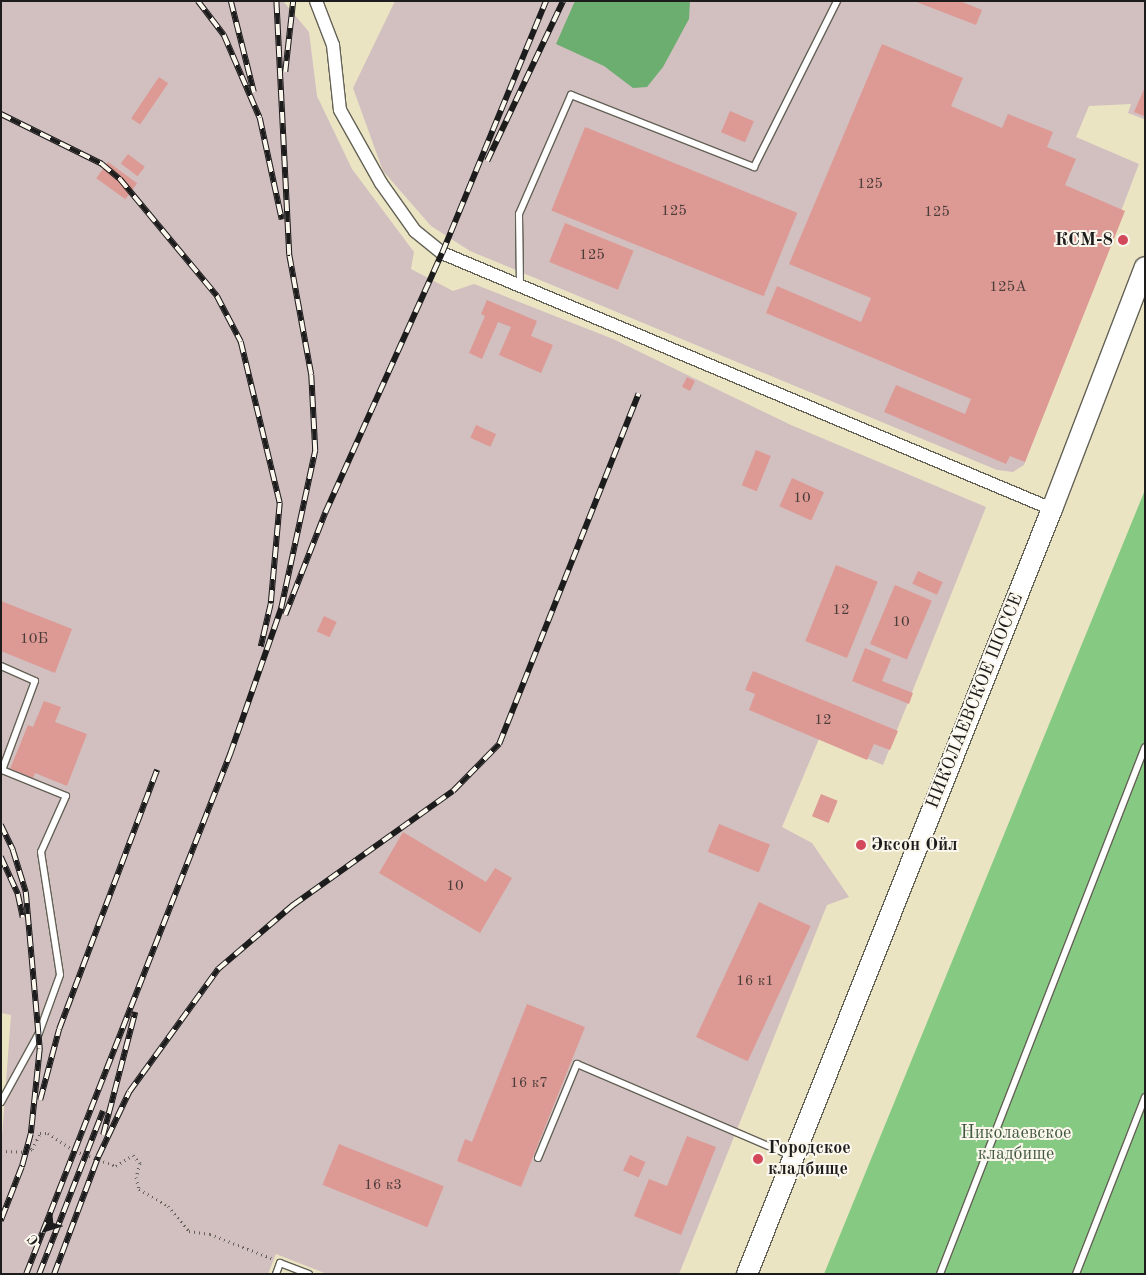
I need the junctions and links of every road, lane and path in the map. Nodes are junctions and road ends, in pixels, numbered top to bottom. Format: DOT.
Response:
graph roads {
  1 [pos="316,1"];
  2 [pos="837,1"];
  3 [pos="1145,267"];
  4 [pos="520,286"];
  5 [pos="1052,509"];
  6 [pos="1,666"];
  7 [pos="1145,747"];
  8 [pos="1145,1097"];
  9 [pos="1,1102"];
  10 [pos="1,1151"];
  11 [pos="793,1157"];
  12 [pos="538,1158"];
  13 [pos="280,1262"];
  14 [pos="276,1274"];
  15 [pos="309,1274"];
  16 [pos="747,1274"];
  17 [pos="940,1274"];
  18 [pos="1076,1274"];
  1 -- 4 [label="street"];
  2 -- 4 [label="lane"];
  3 -- 5 [label="main road, НИКОЛАЕВСКОЕ ШОССЕ"];
  4 -- 5 [label="street"];
  5 -- 11 [label="main road, НИКОЛАЕВСКОЕ ШОССЕ"];
  6 -- 9 [label="lane"];
  7 -- 17 [label="lane"];
  8 -- 18 [label="lane"];
  10 -- 13 [label="path"];
  11 -- 12 [label="lane"];
  11 -- 16 [label="main road, НИКОЛАЕВСКОЕ ШОССЕ"];
  13 -- 14 [label="lane"];
  13 -- 15 [label="lane"];
}
